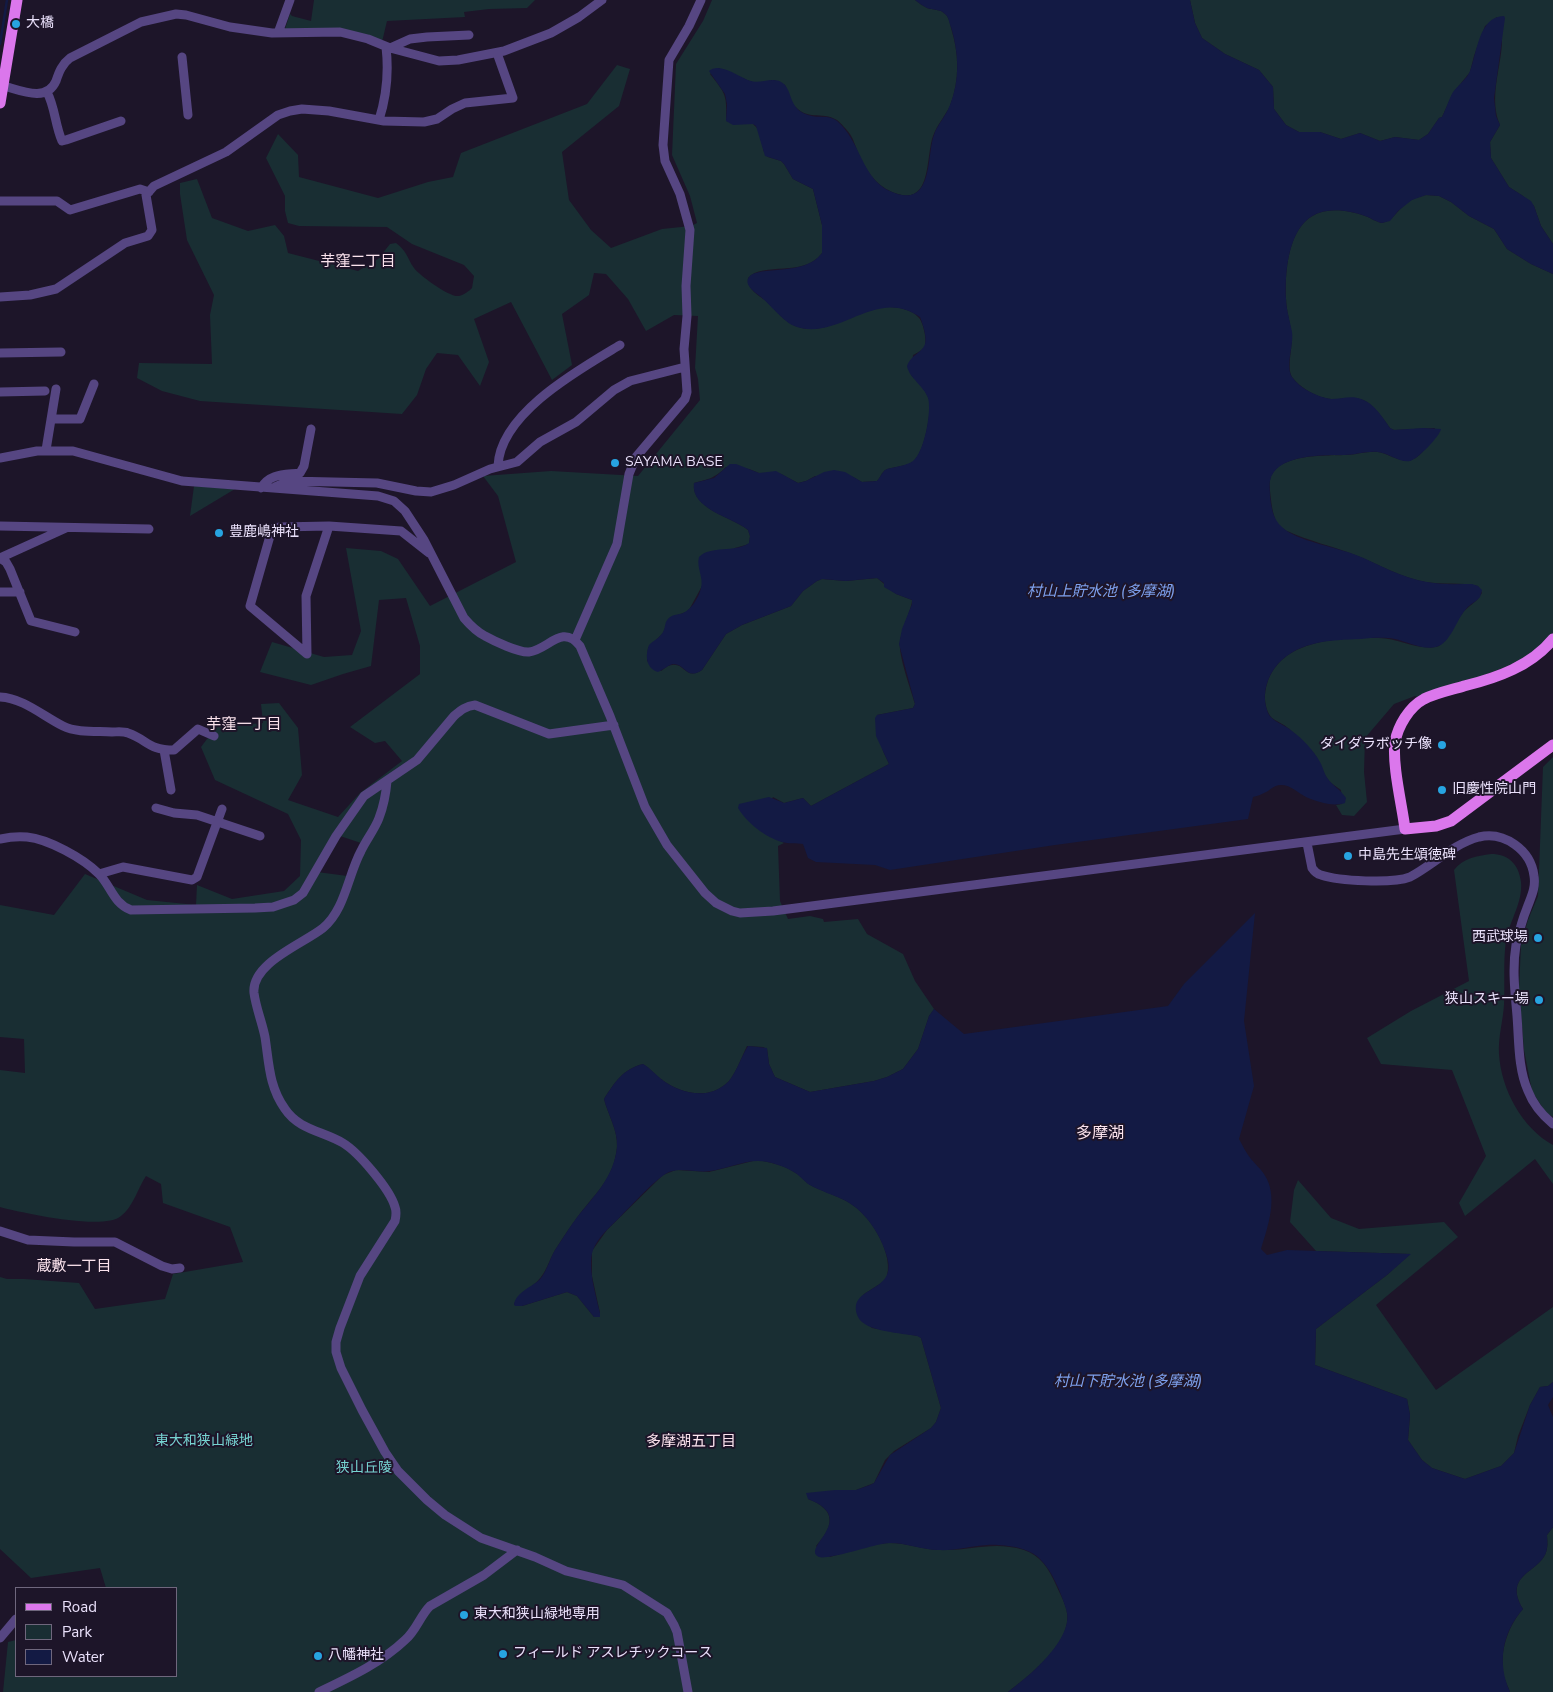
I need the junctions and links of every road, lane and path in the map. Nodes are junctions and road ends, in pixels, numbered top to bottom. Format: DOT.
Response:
graph roads {
  1 [pos="17,0"];
  2 [pos="290,0"];
  3 [pos="602,0"];
  4 [pos="701,0"];
  5 [pos="278,33"];
  6 [pos="469,35"];
  7 [pos="388,47"];
  8 [pos="497,53"];
  9 [pos="182,57"];
  10 [pos="1,86"];
  11 [pos="47,92"];
  12 [pos="0,103"];
  13 [pos="188,116"];
  14 [pos="379,120"];
  15 [pos="121,121"];
  16 [pos="149,192"];
  17 [pos="0,201"];
  18 [pos="0,297"];
  19 [pos="620,345"];
  20 [pos="61,352"];
  21 [pos="0,353"];
  22 [pos="685,368"];
  23 [pos="94,384"];
  24 [pos="56,389"];
  25 [pos="45,391"];
  26 [pos="0,392"];
  27 [pos="51,419"];
  28 [pos="311,429"];
  29 [pos="46,450"];
  30 [pos="0,458"];
  31 [pos="498,466"];
  32 [pos="261,488"];
  33 [pos="273,488"];
  34 [pos="0,526"];
  35 [pos="329,526"];
  36 [pos="69,527"];
  37 [pos="149,529"];
  38 [pos="431,555"];
  39 [pos="0,558"];
  40 [pos="0,592"];
  41 [pos="20,592"];
  42 [pos="75,632"];
  43 [pos="1553,639"];
  44 [pos="575,640"];
  45 [pos="0,697"];
  46 [pos="614,726"];
  47 [pos="214,736"];
  48 [pos="1553,745"];
  49 [pos="164,750"];
  50 [pos="387,781"];
  51 [pos="171,790"];
  52 [pos="156,808"];
  53 [pos="222,809"];
  54 [pos="217,822"];
  55 [pos="1405,829"];
  56 [pos="260,836"];
  57 [pos="0,840"];
  58 [pos="1307,843"];
  59 [pos="99,874"];
  60 [pos="1553,1124"];
  61 [pos="0,1231"];
  62 [pos="180,1268"];
  63 [pos="517,1550"];
  64 [pos="15,1621"];
  65 [pos="0,1638"];
  66 [pos="318,1692"];
  67 [pos="688,1692"];
  1 -- 10 [label="main road"];
  2 -- 5 [label="street"];
  3 -- 8 [label="street"];
  4 -- 22 [label="street"];
  5 -- 7 [label="street"];
  5 -- 11 [label="street"];
  6 -- 7 [label="street"];
  7 -- 8 [label="street"];
  7 -- 14 [label="street"];
  8 -- 14 [label="street"];
  9 -- 13 [label="street"];
  10 -- 11 [label="street"];
  10 -- 12 [label="main road"];
  11 -- 15 [label="street"];
  14 -- 16 [label="street"];
  16 -- 17 [label="street"];
  16 -- 18 [label="street"];
  19 -- 31 [label="street"];
  20 -- 21 [label="street"];
  22 -- 31 [label="street"];
  22 -- 44 [label="street"];
  23 -- 27 [label="street"];
  24 -- 27 [label="street"];
  25 -- 26 [label="street"];
  27 -- 29 [label="street"];
  28 -- 32 [label="street"];
  29 -- 30 [label="street"];
  29 -- 32 [label="street"];
  31 -- 33 [label="street"];
  32 -- 33 [label="street"];
  33 -- 38 [label="street"];
  34 -- 36 [label="street"];
  35 -- 35 [label="street"];
  35 -- 38 [label="street"];
  36 -- 37 [label="street"];
  36 -- 39 [label="street"];
  38 -- 44 [label="street"];
  39 -- 41 [label="street"];
  40 -- 41 [label="street"];
  41 -- 42 [label="street"];
  43 -- 55 [label="main road"];
  44 -- 46 [label="street"];
  45 -- 49 [label="street"];
  46 -- 50 [label="street"];
  46 -- 58 [label="street"];
  47 -- 49 [label="street"];
  48 -- 55 [label="main road"];
  49 -- 51 [label="street"];
  50 -- 59 [label="street"];
  50 -- 63 [label="street"];
  52 -- 54 [label="street"];
  53 -- 54 [label="street"];
  54 -- 56 [label="street"];
  54 -- 59 [label="street"];
  55 -- 58 [label="street"];
  57 -- 59 [label="street"];
  58 -- 60 [label="street"];
  61 -- 62 [label="street"];
  63 -- 66 [label="street"];
  63 -- 67 [label="street"];
  64 -- 65 [label="street"];
}
